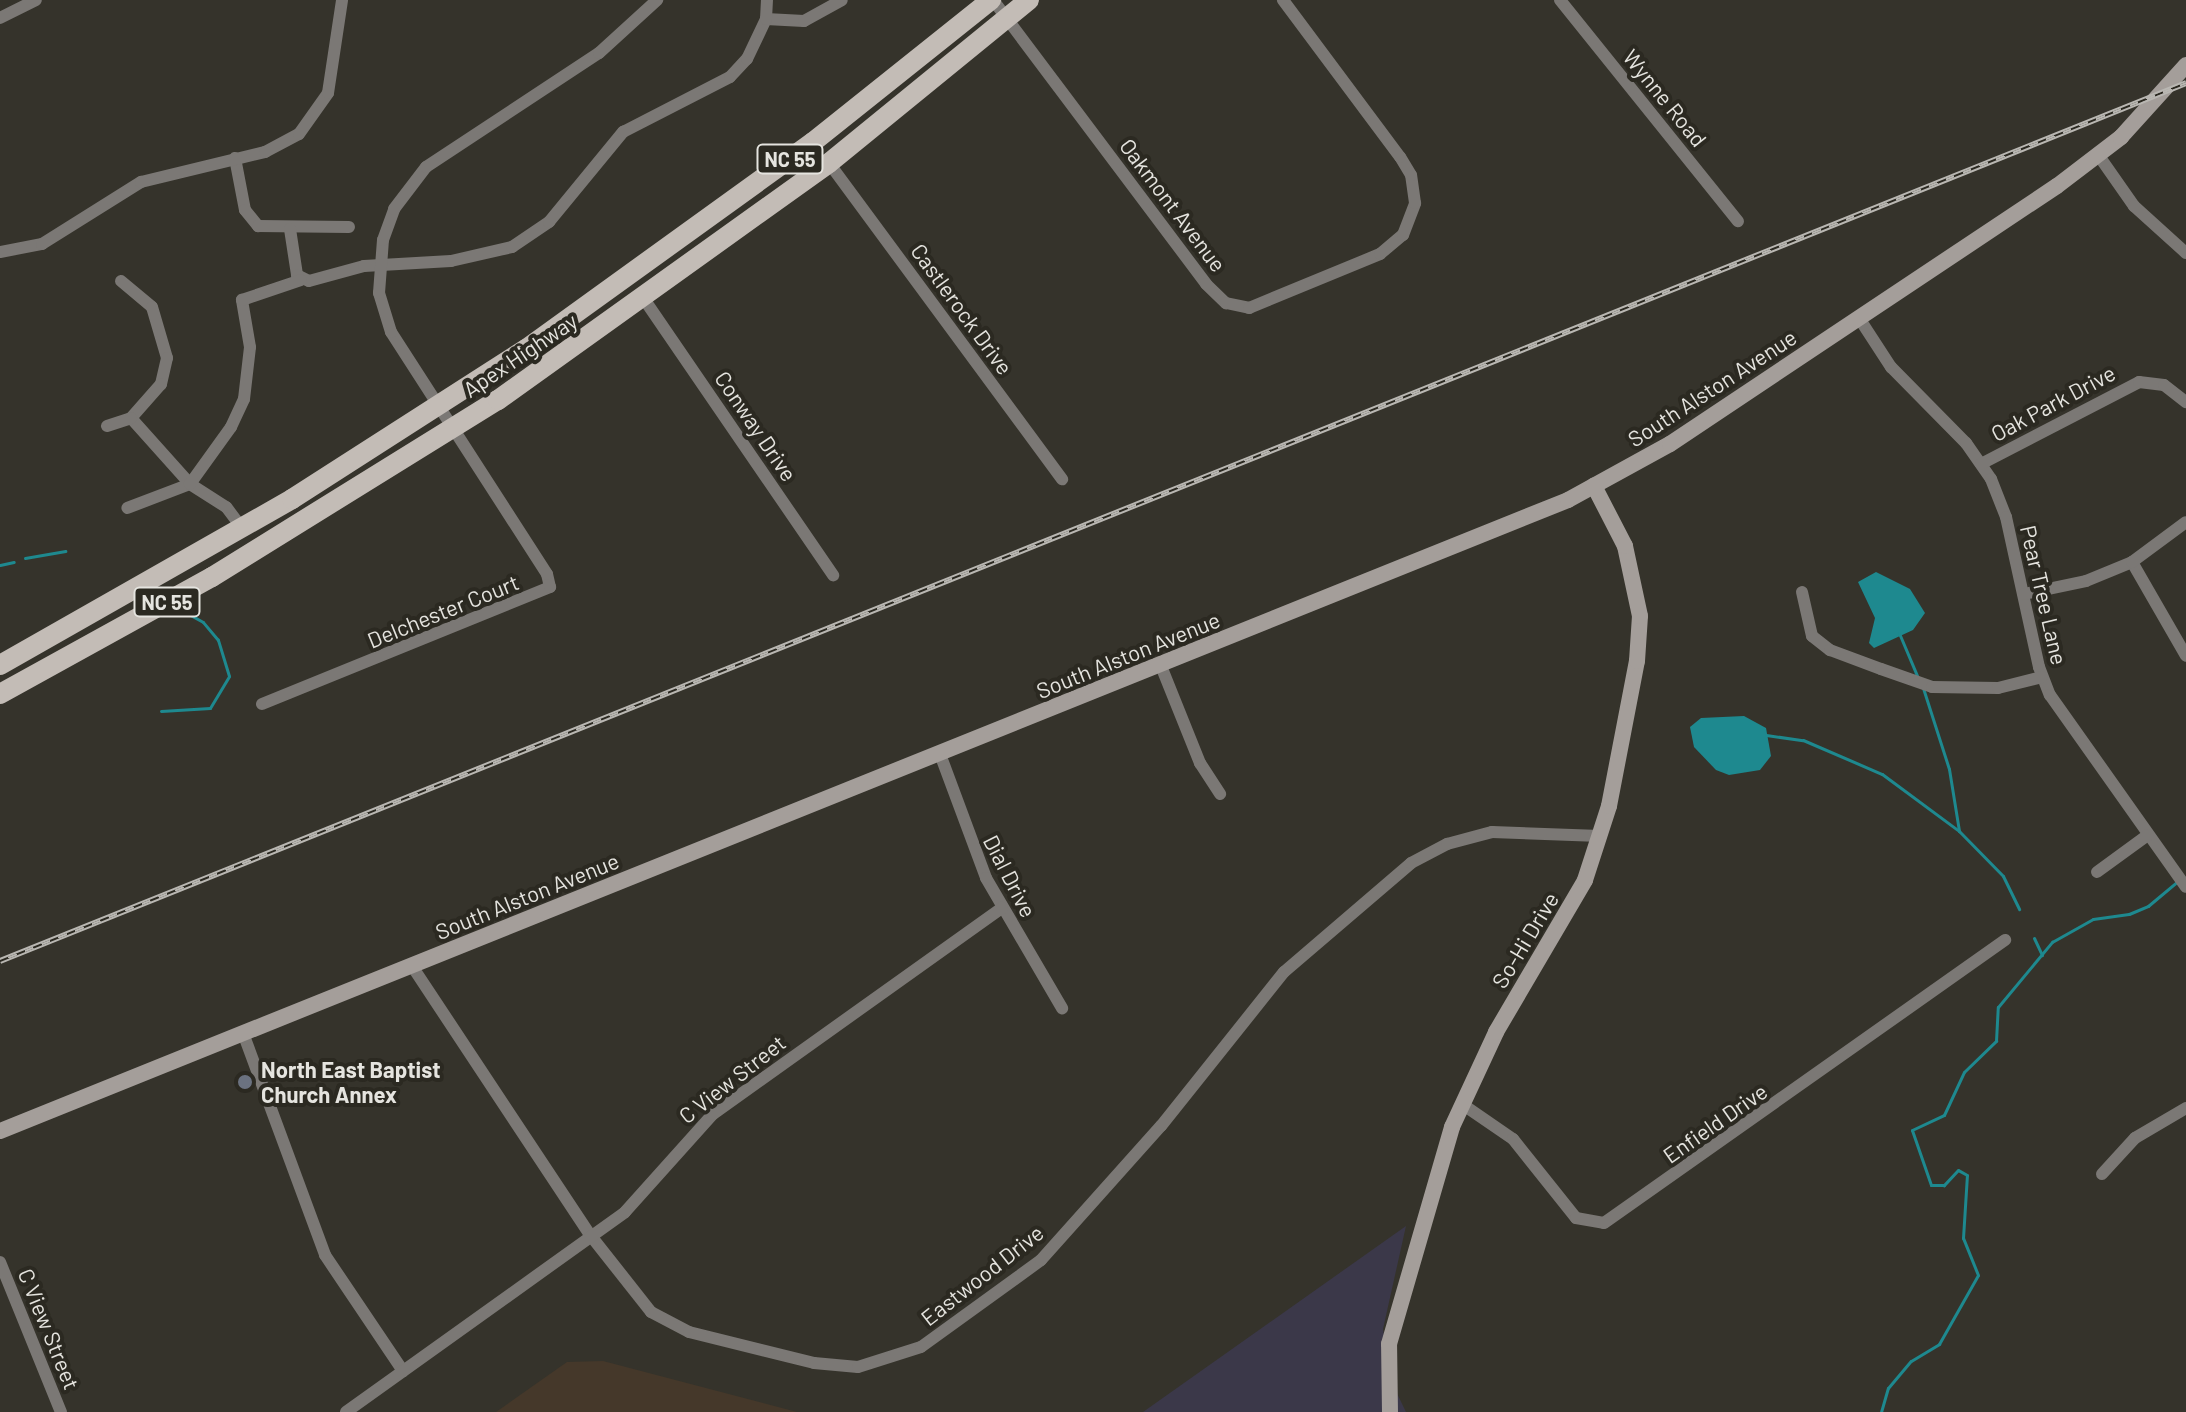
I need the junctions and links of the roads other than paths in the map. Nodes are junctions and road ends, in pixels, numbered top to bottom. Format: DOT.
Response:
graph roads {
  1 [pos="36,0"];
  2 [pos="342,0"];
  3 [pos="657,0"];
  4 [pos="767,0"];
  5 [pos="842,0"];
  6 [pos="992,0"];
  7 [pos="1029,0"];
  8 [pos="1283,0"];
  9 [pos="1560,0"];
  10 [pos="0,18"];
  11 [pos="1008,18"];
  12 [pos="766,19"];
  13 [pos="2186,65"];
  14 [pos="2099,156"];
  15 [pos="235,158"];
  16 [pos="829,163"];
  17 [pos="1738,221"];
  18 [pos="349,227"];
  19 [pos="290,229"];
  20 [pos="0,252"];
  21 [pos="2186,253"];
  22 [pos="380,264"];
  23 [pos="301,280"];
  24 [pos="121,281"];
  25 [pos="644,299"];
  26 [pos="1859,318"];
  27 [pos="2186,402"];
  28 [pos="437,408"];
  29 [pos="131,418"];
  30 [pos="107,426"];
  31 [pos="451,428"];
  32 [pos="1981,464"];
  33 [pos="1062,479"];
  34 [pos="190,484"];
  35 [pos="1594,486"];
  36 [pos="127,508"];
  37 [pos="2186,522"];
  38 [pos="242,528"];
  39 [pos="2132,562"];
  40 [pos="833,575"];
  41 [pos="1802,592"];
  42 [pos="2024,594"];
  43 [pos="2186,656"];
  44 [pos="0,665"];
  45 [pos="1161,666"];
  46 [pos="2042,677"];
  47 [pos="0,694"];
  48 [pos="262,704"];
  49 [pos="940,754"];
  50 [pos="1220,794"];
  51 [pos="2148,835"];
  52 [pos="1600,836"];
  53 [pos="2097,872"];
  54 [pos="2186,887"];
  55 [pos="1002,908"];
  56 [pos="2005,940"];
  57 [pos="412,966"];
  58 [pos="1062,1008"];
  59 [pos="243,1033"];
  60 [pos="1462,1104"];
  61 [pos="2186,1108"];
  62 [pos="0,1131"];
  63 [pos="2102,1174"];
  64 [pos="591,1236"];
  65 [pos="0,1262"];
  66 [pos="403,1371"];
  67 [pos="61,1412"];
  68 [pos="346,1412"];
  69 [pos="1390,1412"];
  1 -- 10 [label="street"];
  2 -- 15 [label="street"];
  3 -- 22 [label="street"];
  4 -- 12 [label="street"];
  5 -- 12 [label="street"];
  6 -- 11 [label="street, Oakmont Avenue"];
  6 -- 28 [label="main road, Apex Highway / NC 55"];
  7 -- 11 [label="main road, Apex Highway / NC 55"];
  8 -- 11 [label="street, Oakmont Avenue"];
  9 -- 17 [label="street, Wynne Road"];
  11 -- 16 [label="main road, Apex Highway / NC 55"];
  12 -- 22 [label="street"];
  13 -- 14 [label="street, South Alston Avenue"];
  14 -- 21 [label="street"];
  14 -- 26 [label="street, South Alston Avenue"];
  15 -- 19 [label="street"];
  15 -- 20 [label="street"];
  16 -- 25 [label="main road, Apex Highway / NC 55"];
  16 -- 33 [label="street, Castlerock Drive"];
  18 -- 19 [label="street"];
  19 -- 23 [label="street"];
  22 -- 23 [label="street"];
  22 -- 28 [label="street"];
  23 -- 34 [label="street"];
  24 -- 29 [label="street"];
  25 -- 31 [label="main road, Apex Highway / NC 55"];
  25 -- 40 [label="street, Conway Drive"];
  26 -- 32 [label="street, Pear Tree Lane"];
  26 -- 35 [label="street, South Alston Avenue"];
  27 -- 32 [label="street, Oak Park Drive"];
  28 -- 31 [label="street"];
  28 -- 38 [label="main road, Apex Highway / NC 55"];
  29 -- 30 [label="street"];
  29 -- 34 [label="street"];
  31 -- 47 [label="main road, Apex Highway / NC 55"];
  31 -- 48 [label="street, Delchester Court"];
  32 -- 42 [label="street, Pear Tree Lane"];
  34 -- 36 [label="street"];
  34 -- 38 [label="street"];
  35 -- 45 [label="street, South Alston Avenue"];
  35 -- 52 [label="street, So-Hi Drive"];
  37 -- 39 [label="street"];
  38 -- 44 [label="main road, Apex Highway / NC 55"];
  39 -- 42 [label="street"];
  39 -- 43 [label="street"];
  41 -- 46 [label="street"];
  42 -- 46 [label="street, Pear Tree Lane"];
  45 -- 49 [label="street, South Alston Avenue"];
  45 -- 50 [label="street"];
  46 -- 51 [label="street, Pear Tree Lane"];
  49 -- 55 [label="street, Dial Drive"];
  49 -- 57 [label="street, South Alston Avenue"];
  51 -- 53 [label="street"];
  51 -- 54 [label="street, Pear Tree Lane"];
  52 -- 60 [label="street, So-Hi Drive"];
  52 -- 64 [label="street, Eastwood Drive"];
  55 -- 58 [label="street, Dial Drive"];
  55 -- 64 [label="street, C View Street"];
  56 -- 60 [label="street, Enfield Drive"];
  57 -- 59 [label="street, South Alston Avenue"];
  57 -- 64 [label="street, Eastwood Drive"];
  59 -- 62 [label="street, South Alston Avenue"];
  59 -- 66 [label="street"];
  60 -- 69 [label="street, So-Hi Drive"];
  61 -- 63 [label="street"];
  64 -- 66 [label="street, C View Street"];
  65 -- 67 [label="street, C View Street"];
  66 -- 68 [label="street, C View Street"];
}
